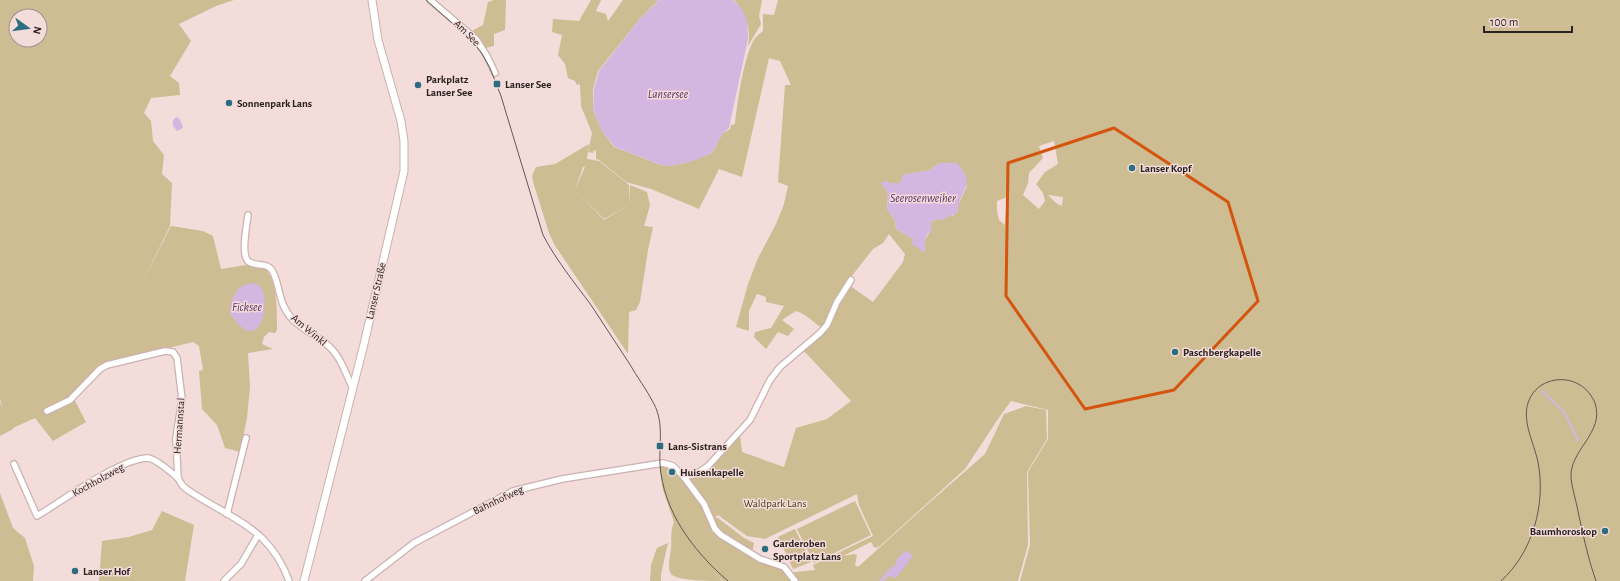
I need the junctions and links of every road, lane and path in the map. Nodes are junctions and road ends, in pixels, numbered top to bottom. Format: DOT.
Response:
graph roads {
  1 [pos="372,0"];
  2 [pos="430,0"];
  3 [pos="495,73"];
  4 [pos="248,215"];
  5 [pos="851,280"];
  6 [pos="352,389"];
  7 [pos="47,411"];
  8 [pos="246,438"];
  9 [pos="14,464"];
  10 [pos="684,477"];
  11 [pos="178,478"];
  12 [pos="227,514"];
  13 [pos="258,535"];
  14 [pos="224,581"];
  15 [pos="289,581"];
  16 [pos="304,581"];
  17 [pos="365,581"];
  18 [pos="795,581"];
  1 -- 6 [label="main road, Lanser Straße"];
  2 -- 3 [label="street, Am See"];
  4 -- 6 [label="street, Am Winkl"];
  5 -- 10 [label="street"];
  6 -- 16 [label="main road, Lanser Straße"];
  7 -- 11 [label="street, Hermannstal"];
  8 -- 12 [label="street"];
  9 -- 11 [label="street, Kochholzweg"];
  10 -- 17 [label="street, Bahnhofweg"];
  10 -- 18 [label="street"];
  11 -- 12 [label="street, Kochholzweg"];
  12 -- 13 [label="street, Kochholzweg"];
  13 -- 14 [label="street"];
  13 -- 15 [label="street, Kochholzweg"];
}
